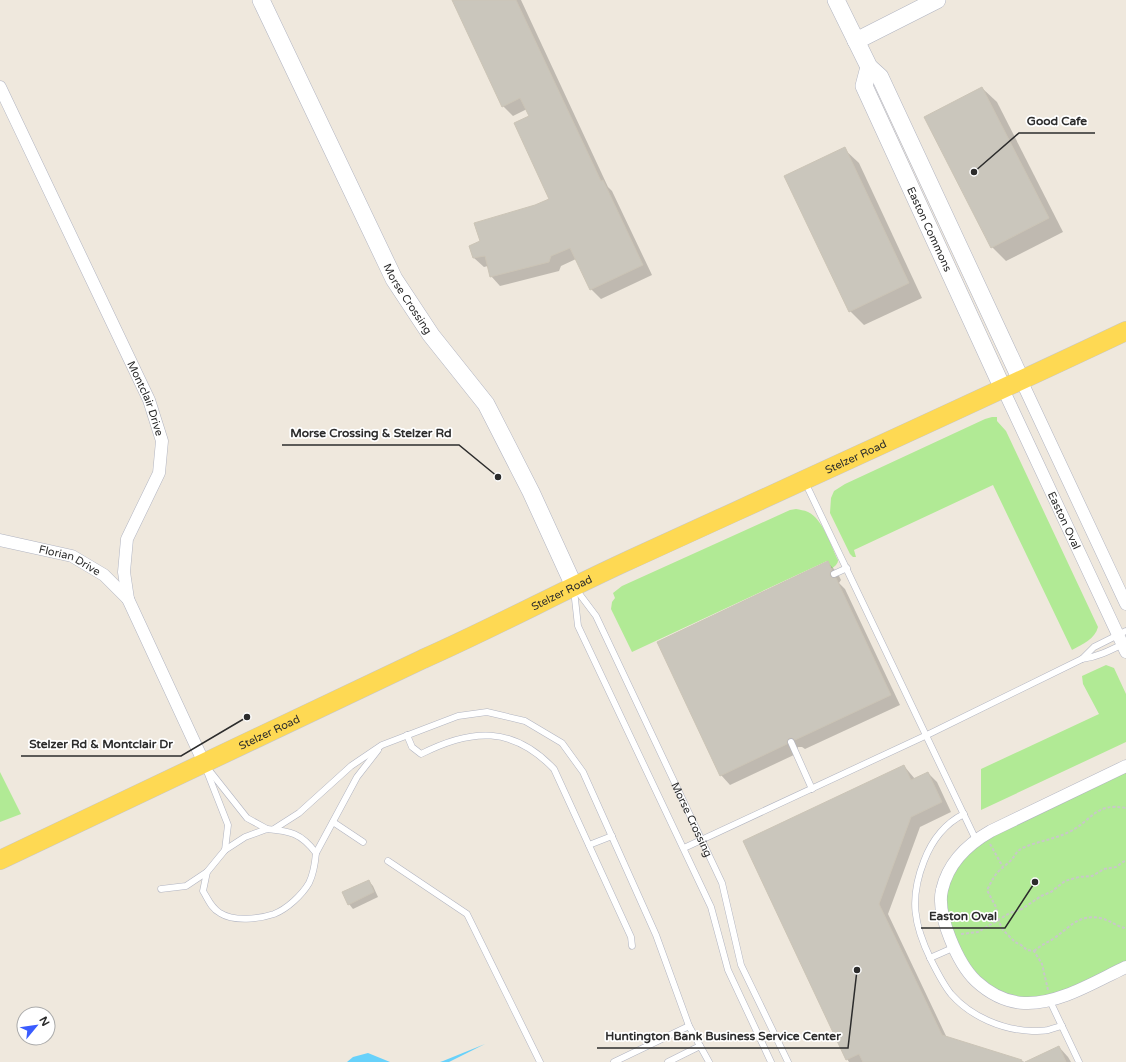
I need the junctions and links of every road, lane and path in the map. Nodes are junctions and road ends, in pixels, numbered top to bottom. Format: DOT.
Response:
graph roads {
  1 [pos="261,0"];
  2 [pos="836,0"];
  3 [pos="937,0"];
  4 [pos="856,41"];
  5 [pos="869,67"];
  6 [pos="0,87"];
  7 [pos="1126,331"];
  8 [pos="1021,380"];
  9 [pos="1003,389"];
  10 [pos="804,480"];
  11 [pos="0,540"];
  12 [pos="847,568"];
  13 [pos="834,574"];
  14 [pos="574,586"];
  15 [pos="128,599"];
  16 [pos="1126,604"];
  17 [pos="1124,641"];
  18 [pos="1082,659"];
  19 [pos="407,735"];
  20 [pos="927,735"];
  21 [pos="791,742"];
  22 [pos="382,745"];
  23 [pos="204,763"];
  24 [pos="1126,766"];
  25 [pos="812,789"];
  26 [pos="1126,808"];
  27 [pos="964,814"];
  28 [pos="332,822"];
  29 [pos="267,829"];
  30 [pos="274,829"];
  31 [pos="612,836"];
  32 [pos="980,837"];
  33 [pos="702,840"];
  34 [pos="363,842"];
  35 [pos="589,845"];
  36 [pos="684,848"];
  37 [pos="225,850"];
  38 [pos="316,853"];
  39 [pos="0,860"];
  40 [pos="1126,860"];
  41 [pos="388,861"];
  42 [pos="1003,867"];
  43 [pos="207,872"];
  44 [pos="161,889"];
  45 [pos="998,920"];
  46 [pos="1126,928"];
  47 [pos="949,936"];
  48 [pos="632,946"];
  49 [pos="955,947"];
  50 [pos="1034,951"];
  51 [pos="930,958"];
  52 [pos="1126,967"];
  53 [pos="1050,1001"];
  54 [pos="689,1026"];
  55 [pos="1062,1026"];
  56 [pos="700,1046"];
  57 [pos="540,1062"];
  58 [pos="614,1062"];
  59 [pos="668,1062"];
  60 [pos="709,1062"];
  61 [pos="771,1062"];
  62 [pos="788,1062"];
  63 [pos="1079,1062"];
  1 -- 14 [label="street, Morse Crossing"];
  2 -- 4 [label="street, Easton Commons"];
  3 -- 4 [label="street"];
  4 -- 5 [label="street, Easton Commons"];
  5 -- 8 [label="street, Easton Commons"];
  5 -- 9 [label="street, Easton Commons"];
  6 -- 15 [label="street, Montclair Drive"];
  7 -- 8 [label="main road, Stelzer Road"];
  8 -- 9 [label="main road, Stelzer Road"];
  8 -- 16 [label="street, Easton Oval"];
  9 -- 10 [label="main road, Stelzer Road"];
  9 -- 17 [label="street, Easton Oval"];
  10 -- 12 [label="lane"];
  10 -- 14 [label="main road, Stelzer Road"];
  11 -- 15 [label="street, Florian Drive"];
  12 -- 13 [label="lane"];
  12 -- 20 [label="lane"];
  14 -- 23 [label="main road, Stelzer Road"];
  14 -- 33 [label="lane, Morse Crossing"];
  14 -- 36 [label="lane, Morse Crossing"];
  15 -- 23 [label="street, Montclair Drive"];
  17 -- 18 [label="lane"];
  17 -- 18 [label="lane"];
  18 -- 20 [label="lane"];
  19 -- 22 [label="lane"];
  19 -- 31 [label="lane"];
  19 -- 35 [label="lane"];
  20 -- 25 [label="lane"];
  20 -- 27 [label="lane"];
  21 -- 25 [label="lane"];
  22 -- 28 [label="lane"];
  22 -- 30 [label="lane"];
  23 -- 29 [label="lane"];
  23 -- 37 [label="lane"];
  23 -- 39 [label="main road, Stelzer Road"];
  24 -- 32 [label="street"];
  25 -- 33 [label="lane"];
  26 -- 42 [label="path"];
  27 -- 32 [label="lane"];
  27 -- 51 [label="lane"];
  28 -- 34 [label="lane"];
  28 -- 38 [label="lane"];
  29 -- 30 [label="lane"];
  29 -- 37 [label="lane"];
  30 -- 38 [label="lane"];
  31 -- 35 [label="lane"];
  31 -- 54 [label="lane"];
  32 -- 42 [label="path"];
  32 -- 47 [label="street"];
  33 -- 36 [label="lane"];
  33 -- 62 [label="lane, Morse Crossing"];
  35 -- 48 [label="lane"];
  36 -- 61 [label="lane, Morse Crossing"];
  37 -- 43 [label="lane"];
  38 -- 43 [label="lane"];
  40 -- 45 [label="path"];
  41 -- 57 [label="lane"];
  42 -- 45 [label="path"];
  43 -- 44 [label="lane"];
  45 -- 47 [label="path"];
  45 -- 50 [label="path"];
  46 -- 50 [label="path"];
  47 -- 49 [label="street"];
  49 -- 51 [label="lane"];
  49 -- 53 [label="street"];
  50 -- 53 [label="path"];
  51 -- 55 [label="lane"];
  52 -- 53 [label="street"];
  53 -- 55 [label="lane"];
  54 -- 56 [label="lane"];
  54 -- 58 [label="lane"];
  55 -- 63 [label="lane"];
  56 -- 59 [label="lane"];
  56 -- 60 [label="lane"];
}
